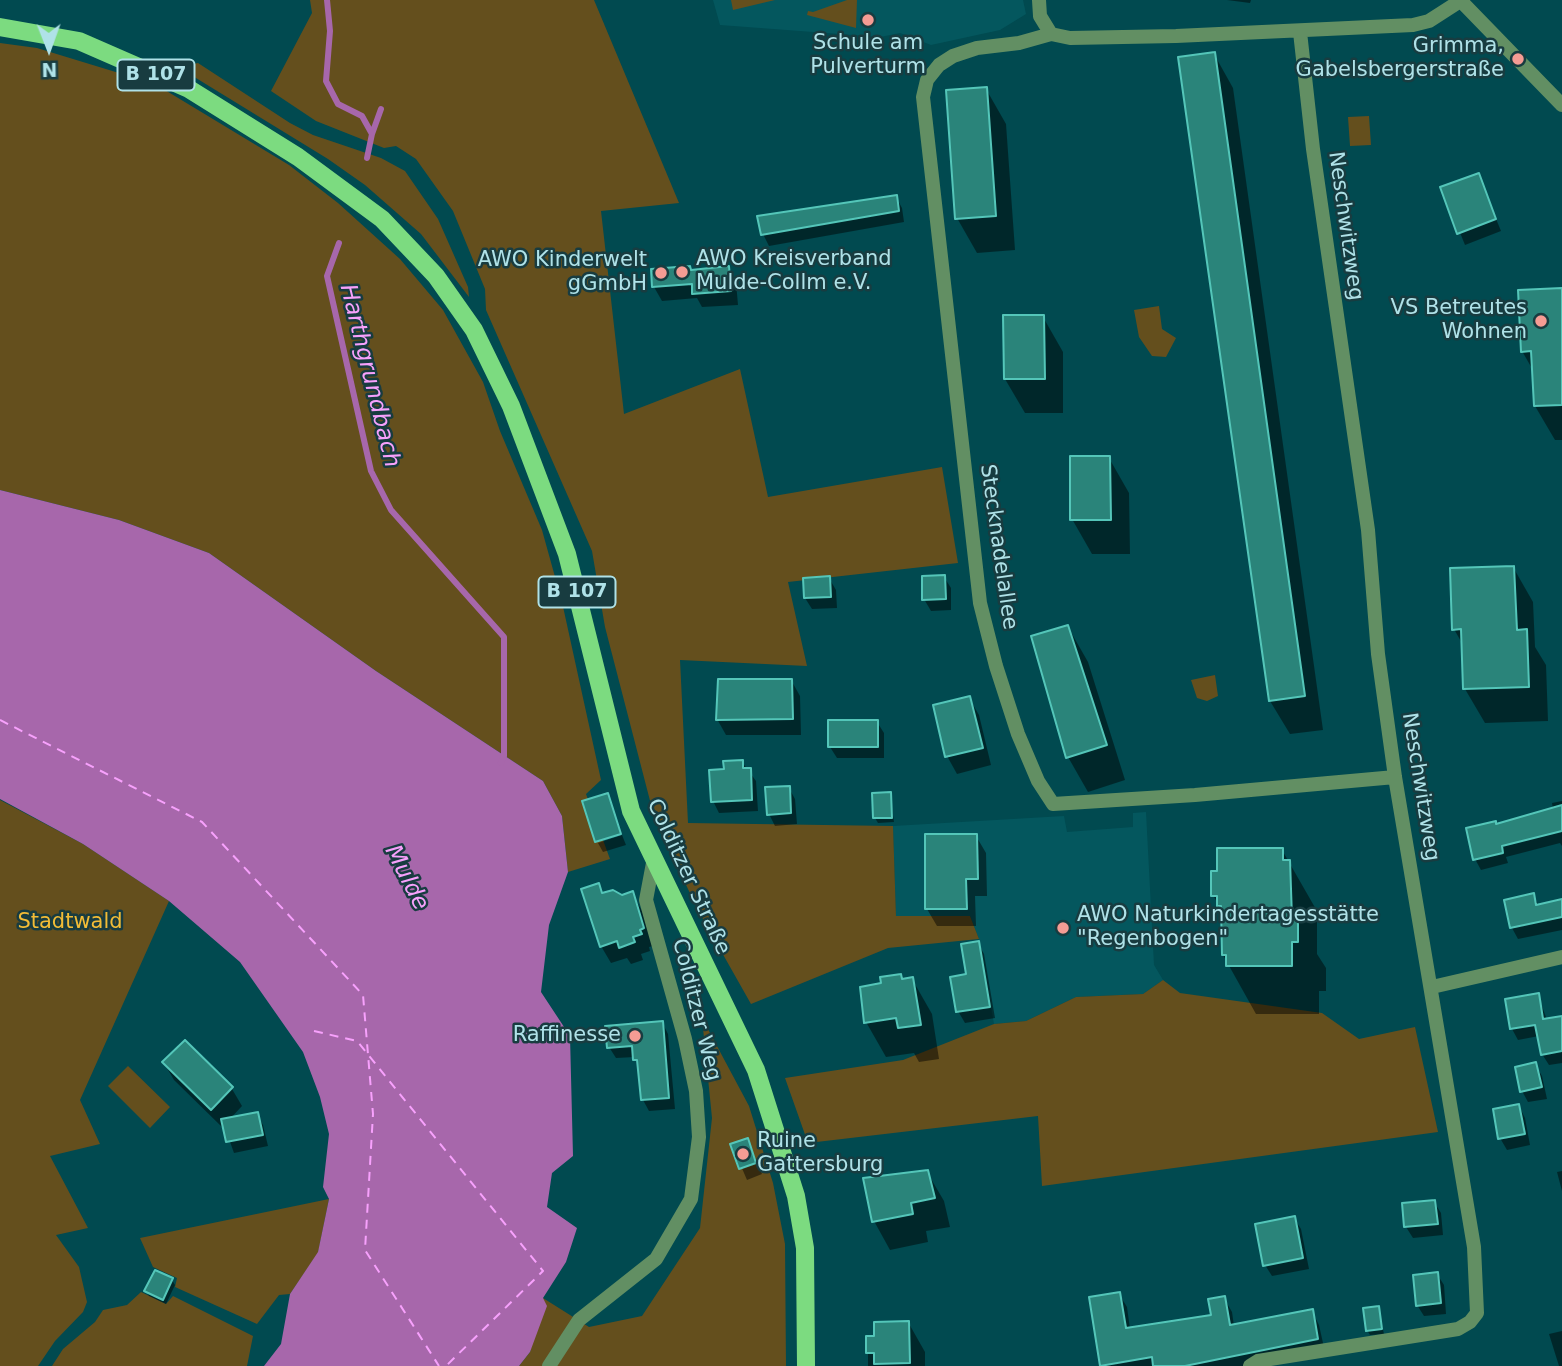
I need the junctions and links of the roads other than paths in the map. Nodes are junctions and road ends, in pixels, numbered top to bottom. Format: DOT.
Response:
graph roads {
  1 [pos="1039,0"];
  2 [pos="1460,0"];
  3 [pos="0,27"];
  4 [pos="1300,32"];
  5 [pos="1051,34"];
  6 [pos="1562,105"];
  7 [pos="1395,777"];
  8 [pos="653,863"];
  9 [pos="1562,957"];
  10 [pos="1432,988"];
  11 [pos="549,1366"];
  12 [pos="806,1366"];
  13 [pos="1250,1366"];
  1 -- 5 [label="street"];
  2 -- 4 [label="street"];
  2 -- 6 [label="street"];
  3 -- 8 [label="main road, Colditzer Straße / B 107"];
  4 -- 5 [label="street"];
  4 -- 7 [label="street, Neschwitzweg"];
  5 -- 7 [label="street, Stecknadelallee"];
  7 -- 10 [label="street, Neschwitzweg"];
  8 -- 11 [label="street, Colditzer Weg"];
  8 -- 12 [label="main road, Colditzer Straße / B 107"];
  9 -- 10 [label="street"];
  10 -- 13 [label="street, Neschwitzweg"];
}
